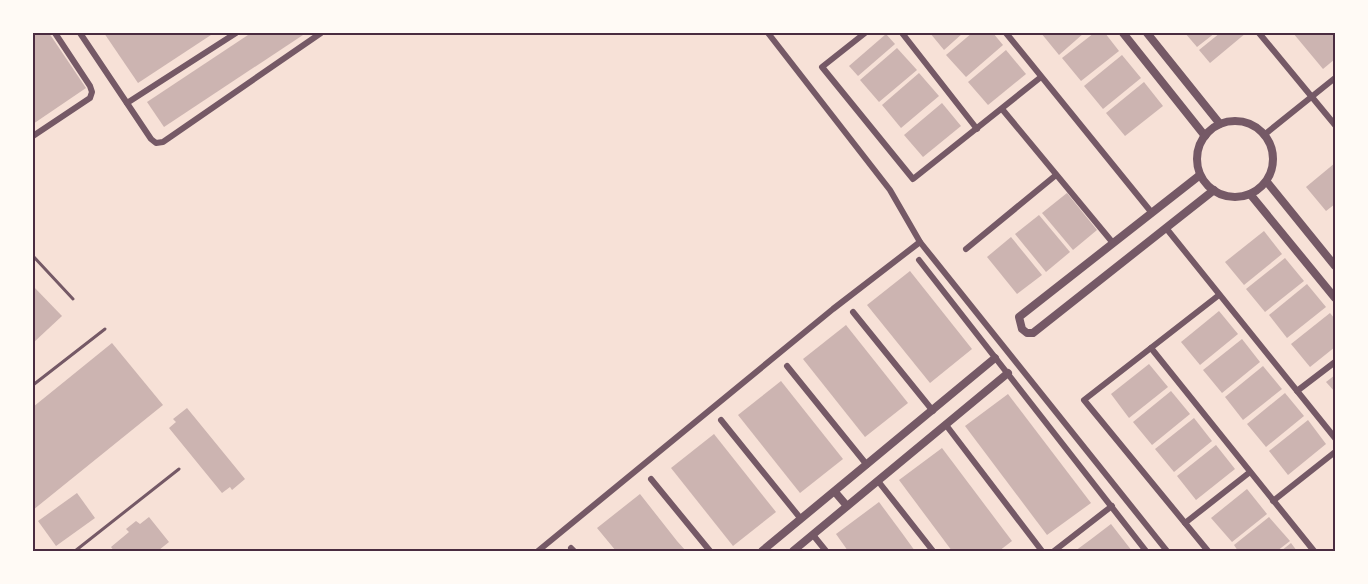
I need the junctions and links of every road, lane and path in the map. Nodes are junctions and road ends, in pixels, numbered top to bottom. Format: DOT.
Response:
graph roads {
  1 [pos="55,33"];
  2 [pos="81,33"];
  3 [pos="236,33"];
  4 [pos="321,33"];
  5 [pos="768,33"];
  6 [pos="865,33"];
  7 [pos="902,33"];
  8 [pos="1123,33"];
  9 [pos="1147,33"];
  10 [pos="1259,33"];
  11 [pos="1009,34"];
  12 [pos="1041,76"];
  13 [pos="1335,78"];
  14 [pos="1312,96"];
  15 [pos="128,103"];
  16 [pos="1002,109"];
  17 [pos="1220,124"];
  18 [pos="1335,125"];
  19 [pos="977,129"];
  20 [pos="1264,135"];
  21 [pos="33,136"];
  22 [pos="1205,136"];
  23 [pos="1056,175"];
  24 [pos="1200,175"];
  25 [pos="1267,182"];
  26 [pos="1214,190"];
  27 [pos="1250,194"];
  28 [pos="1152,213"];
  29 [pos="1166,228"];
  30 [pos="920,242"];
  31 [pos="1113,243"];
  32 [pos="966,249"];
  33 [pos="33,256"];
  34 [pos="919,260"];
  35 [pos="1335,266"];
  36 [pos="1219,295"];
  37 [pos="1335,298"];
  38 [pos="73,299"];
  39 [pos="853,312"];
  40 [pos="105,328"];
  41 [pos="1151,348"];
  42 [pos="995,358"];
  43 [pos="1335,362"];
  44 [pos="787,366"];
  45 [pos="1008,373"];
  46 [pos="33,385"];
  47 [pos="1297,391"];
  48 [pos="933,411"];
  49 [pos="721,420"];
  50 [pos="946,425"];
  51 [pos="1335,438"];
  52 [pos="1335,452"];
  53 [pos="867,465"];
  54 [pos="179,470"];
  55 [pos="1250,472"];
  56 [pos="651,479"];
  57 [pos="878,481"];
  58 [pos="835,492"];
  59 [pos="1273,501"];
  60 [pos="847,506"];
  61 [pos="1112,506"];
  62 [pos="801,519"];
  63 [pos="1185,523"];
  64 [pos="813,535"];
  65 [pos="75,551"];
  66 [pos="538,551"];
  67 [pos="710,551"];
  68 [pos="762,551"];
  69 [pos="793,551"];
  70 [pos="826,551"];
  71 [pos="933,551"];
  72 [pos="1042,551"];
  73 [pos="1054,551"];
  74 [pos="1146,551"];
  75 [pos="1167,551"];
  76 [pos="1208,551"];
  77 [pos="1314,551"];
  1 -- 21 [label="street"];
  2 -- 15 [label="street"];
  3 -- 15 [label="street"];
  4 -- 15 [label="street"];
  5 -- 30 [label="street"];
  6 -- 19 [label="street"];
  7 -- 19 [label="street"];
  8 -- 22 [label="street"];
  9 -- 17 [label="street"];
  10 -- 14 [label="street"];
  11 -- 12 [label="street"];
  12 -- 16 [label="street"];
  12 -- 28 [label="street"];
  13 -- 14 [label="street"];
  14 -- 18 [label="street"];
  14 -- 20 [label="street"];
  16 -- 19 [label="street"];
  16 -- 23 [label="street"];
  17 -- 20 [label="street"];
  17 -- 22 [label="street"];
  20 -- 25 [label="street"];
  22 -- 24 [label="street"];
  23 -- 31 [label="street"];
  23 -- 32 [label="street"];
  24 -- 26 [label="street"];
  24 -- 28 [label="street"];
  25 -- 27 [label="street"];
  25 -- 35 [label="street"];
  26 -- 27 [label="street"];
  26 -- 29 [label="street"];
  27 -- 37 [label="street"];
  28 -- 31 [label="street"];
  29 -- 31 [label="street"];
  29 -- 36 [label="street"];
  30 -- 66 [label="street"];
  30 -- 75 [label="street"];
  33 -- 38 [label="lane"];
  34 -- 42 [label="street"];
  36 -- 41 [label="street"];
  36 -- 47 [label="street"];
  39 -- 48 [label="street"];
  40 -- 46 [label="lane"];
  41 -- 55 [label="street"];
  41 -- 63 [label="street"];
  42 -- 45 [label="street"];
  42 -- 48 [label="street"];
  43 -- 47 [label="street"];
  44 -- 53 [label="street"];
  45 -- 50 [label="street"];
  45 -- 61 [label="street"];
  47 -- 51 [label="street"];
  48 -- 53 [label="street"];
  49 -- 62 [label="street"];
  50 -- 57 [label="street"];
  50 -- 72 [label="street"];
  52 -- 59 [label="street"];
  53 -- 58 [label="street"];
  54 -- 65 [label="lane"];
  55 -- 59 [label="street"];
  55 -- 63 [label="street"];
  56 -- 67 [label="street"];
  57 -- 60 [label="street"];
  57 -- 71 [label="street"];
  58 -- 60 [label="street"];
  58 -- 62 [label="street"];
  59 -- 77 [label="street"];
  60 -- 64 [label="street"];
  61 -- 73 [label="street"];
  61 -- 74 [label="street"];
  62 -- 68 [label="street"];
  63 -- 76 [label="street"];
  64 -- 69 [label="street"];
  64 -- 70 [label="street"];
}
